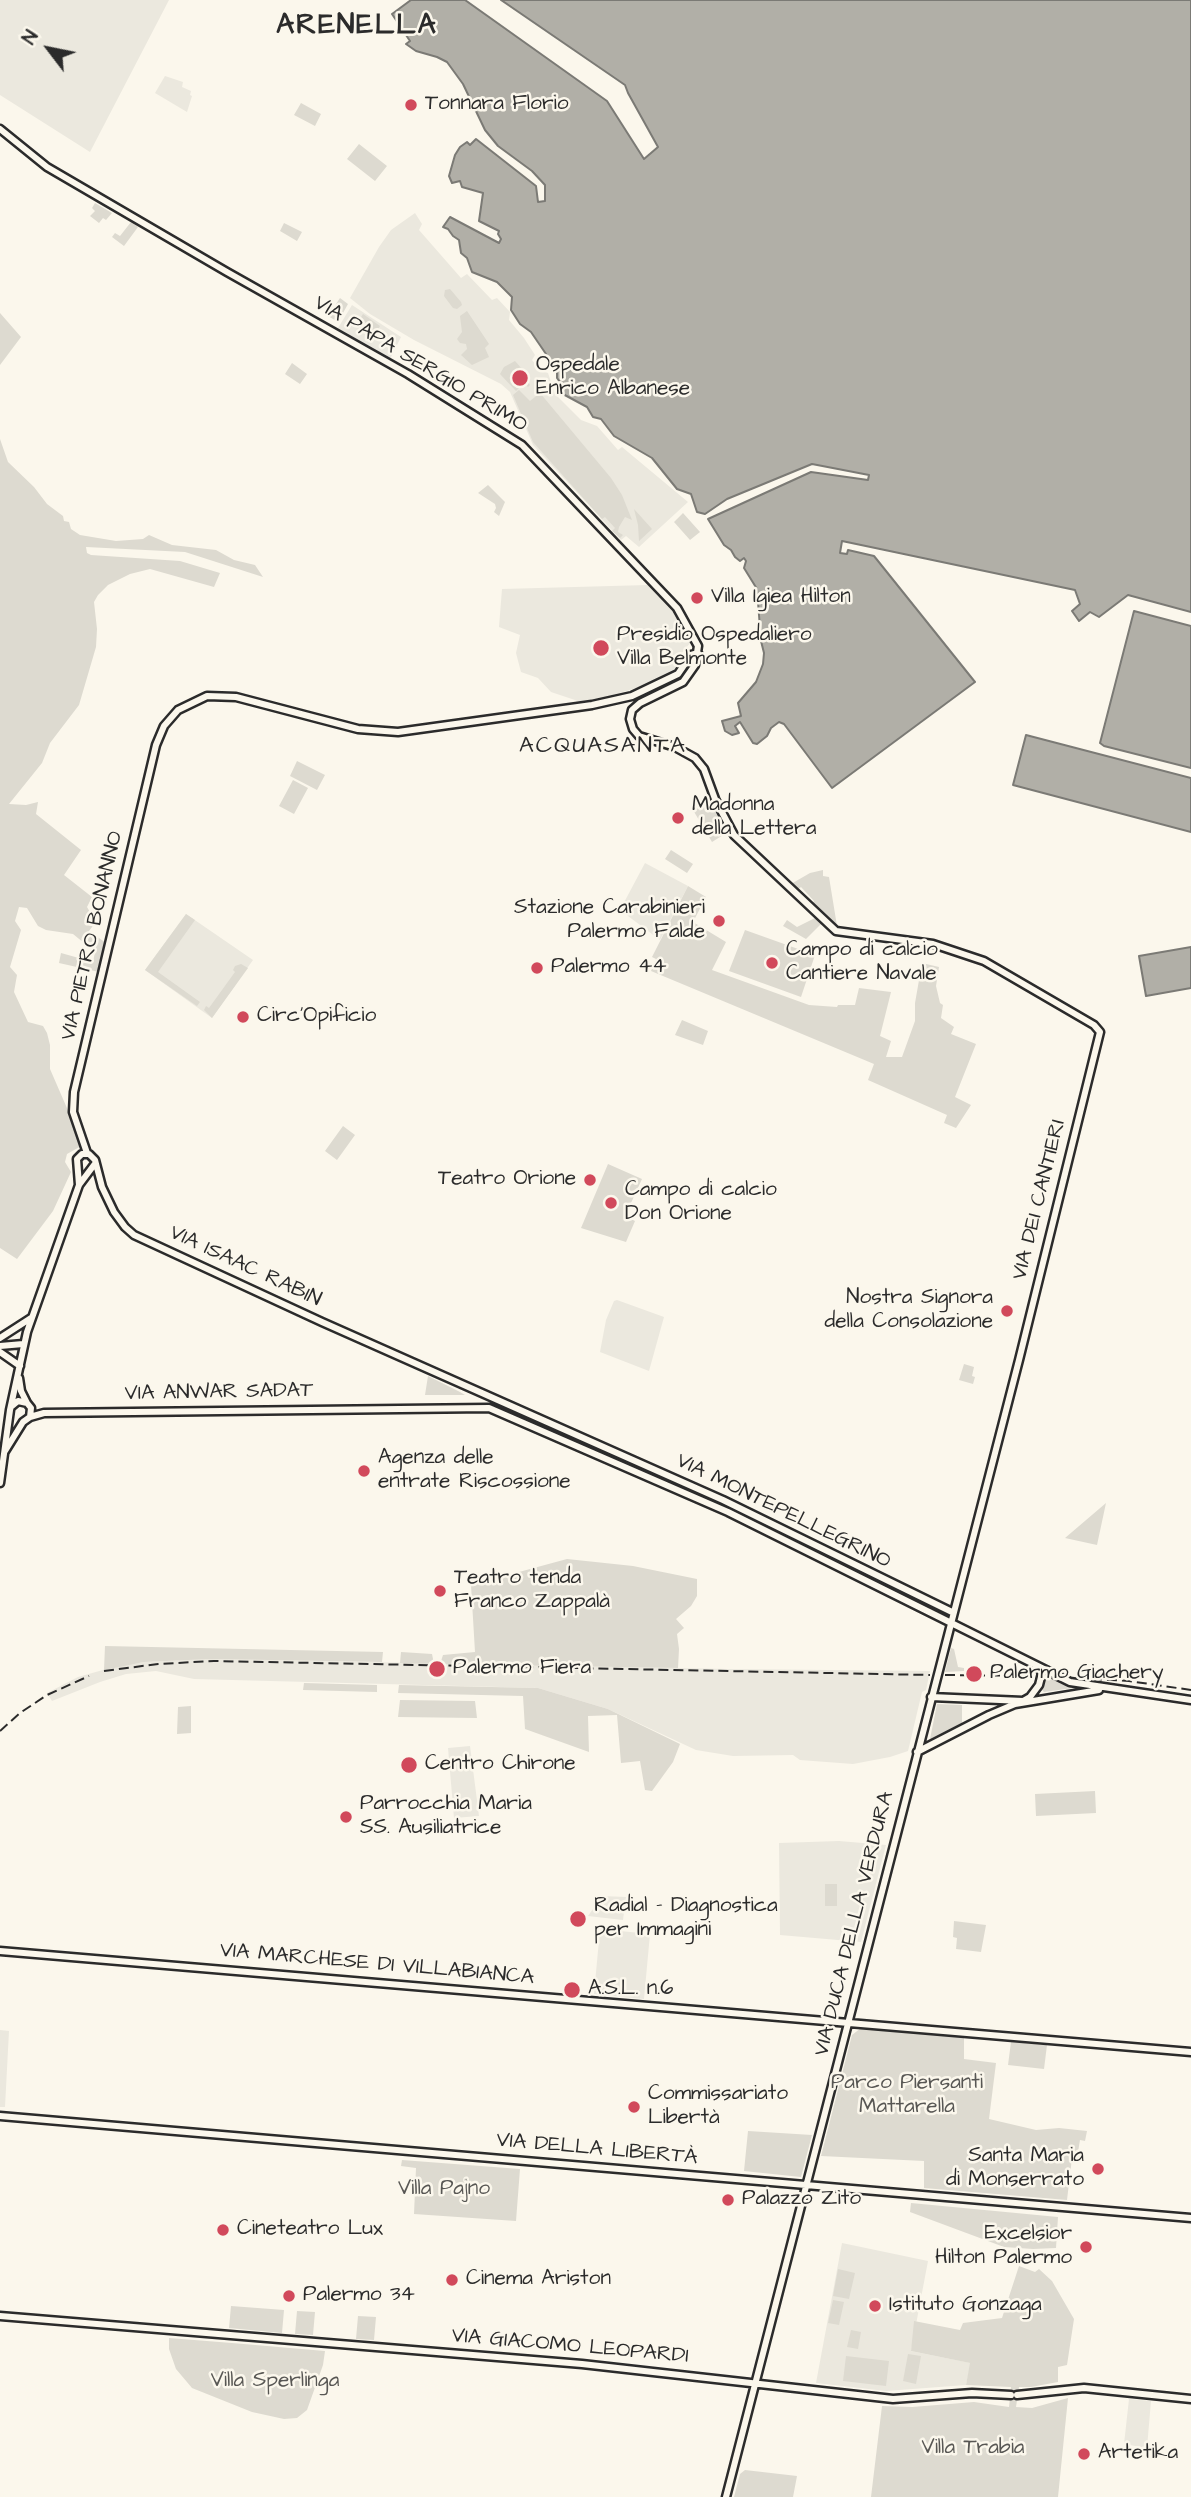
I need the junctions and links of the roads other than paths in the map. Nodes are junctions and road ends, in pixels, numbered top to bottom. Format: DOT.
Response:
graph roads {
  1 [pos="0,129"];
  2 [pos="698,653"];
  3 [pos="87,1153"];
  4 [pos="95,1163"];
  5 [pos="79,1170"];
  6 [pos="89,1172"];
  7 [pos="79,1185"];
  8 [pos="31,1318"];
  9 [pos="0,1338"];
  10 [pos="23,1344"];
  11 [pos="0,1346"];
  12 [pos="0,1352"];
  13 [pos="417,1364"];
  14 [pos="19,1369"];
  15 [pos="27,1403"];
  16 [pos="489,1408"];
  17 [pos="11,1410"];
  18 [pos="30,1417"];
  19 [pos="23,1422"];
  20 [pos="5,1451"];
  21 [pos="620,1454"];
  22 [pos="615,1463"];
  23 [pos="0,1483"];
  24 [pos="932,1602"];
  25 [pos="928,1610"];
  26 [pos="952,1612"];
  27 [pos="950,1621"];
  28 [pos="1039,1667"];
  29 [pos="1109,1688"];
  30 [pos="931,1697"];
  31 [pos="1189,1699"];
  32 [pos="1023,1701"];
  33 [pos="918,1752"];
  34 [pos="0,1951"];
  35 [pos="849,2022"];
  36 [pos="1191,2052"];
  37 [pos="0,2116"];
  38 [pos="806,2186"];
  39 [pos="1191,2218"];
  40 [pos="0,2316"];
  41 [pos="756,2383"];
  42 [pos="1191,2399"];
  43 [pos="726,2497"];
  1 -- 2 [label="street, VIA PAPA SERGIO PRIMO"];
  2 -- 3 [label="street, VIA PIETRO BONANNO"];
  2 -- 26 [label="street, VIA DEI CANTIERI"];
  3 -- 4 [label="street"];
  3 -- 5 [label="street"];
  4 -- 6 [label="street"];
  4 -- 13 [label="street, VIA ISAAC RABIN"];
  5 -- 6 [label="street"];
  5 -- 7 [label="street"];
  6 -- 7 [label="street"];
  7 -- 8 [label="street"];
  8 -- 9 [label="street"];
  8 -- 10 [label="street"];
  10 -- 11 [label="street"];
  10 -- 14 [label="street"];
  12 -- 14 [label="street"];
  13 -- 21 [label="street, VIA MONTEPELLEGRINO"];
  14 -- 15 [label="street"];
  14 -- 17 [label="street"];
  15 -- 17 [label="street"];
  15 -- 18 [label="street"];
  16 -- 18 [label="street, VIA ANWAR SADAT"];
  16 -- 22 [label="street, VIA MONTEPELLEGRINO"];
  17 -- 19 [label="street"];
  17 -- 20 [label="street"];
  18 -- 19 [label="street"];
  19 -- 20 [label="street"];
  20 -- 23 [label="street"];
  21 -- 22 [label="street"];
  21 -- 24 [label="street, VIA MONTEPELLEGRINO"];
  22 -- 25 [label="street, VIA MONTEPELLEGRINO"];
  24 -- 25 [label="street"];
  24 -- 26 [label="street, VIA MONTEPELLEGRINO"];
  25 -- 27 [label="street, VIA MONTEPELLEGRINO"];
  26 -- 27 [label="street, VIA DEI CANTIERI"];
  27 -- 28 [label="street, VIA MONTEPELLEGRINO"];
  27 -- 30 [label="street, VIA DEI CANTIERI"];
  28 -- 29 [label="street, VIA MONTEPELLEGRINO"];
  28 -- 32 [label="street"];
  29 -- 31 [label="street, VIA MONTEPELLEGRINO"];
  29 -- 32 [label="street"];
  30 -- 32 [label="street"];
  30 -- 33 [label="street, VIA DUCA DELLA VERDURA"];
  32 -- 33 [label="street"];
  33 -- 35 [label="street, VIA DUCA DELLA VERDURA"];
  34 -- 35 [label="street, VIA MARCHESE DI VILLABIANCA"];
  35 -- 36 [label="street, VIA MARCHESE DI VILLABIANCA"];
  35 -- 38 [label="street, VIA DUCA DELLA VERDURA"];
  37 -- 38 [label="street, VIA DELLA LIBERTÀ"];
  38 -- 39 [label="street, VIA DELLA LIBERTÀ"];
  38 -- 41 [label="street, VIA DUCA DELLA VERDURA"];
  40 -- 41 [label="street, VIA GIACOMO LEOPARDI"];
  41 -- 42 [label="street, VIA GIACOMO LEOPARDI"];
  41 -- 43 [label="street, VIA DUCA DELLA VERDURA"];
}
